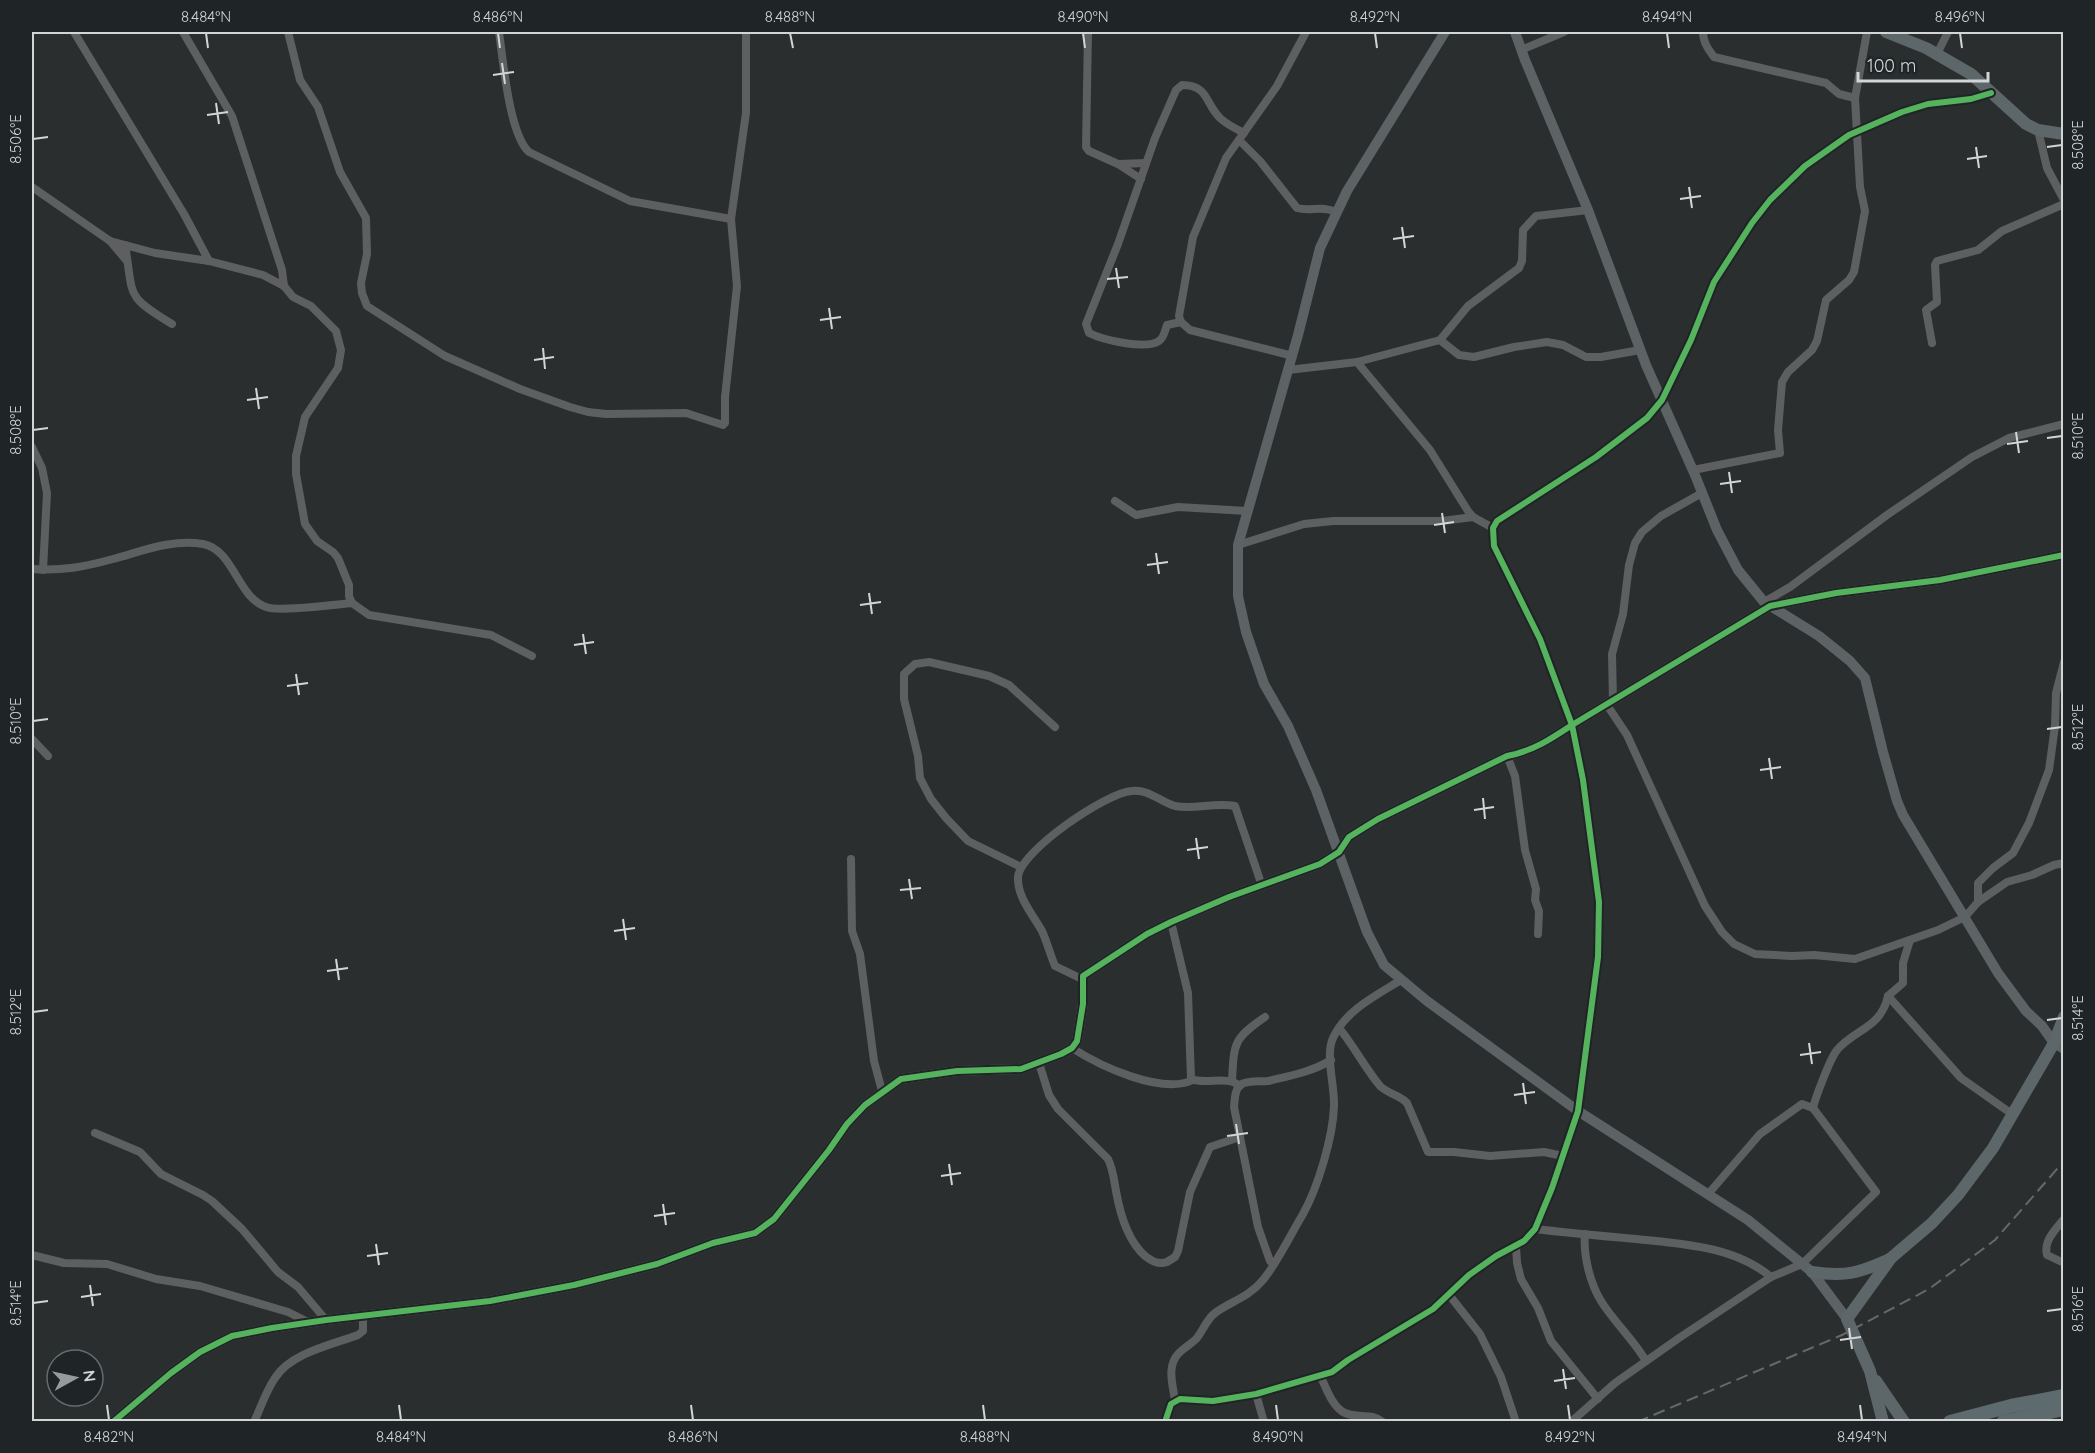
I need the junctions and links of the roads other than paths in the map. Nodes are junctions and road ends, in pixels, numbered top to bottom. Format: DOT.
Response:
graph roads {
  1 [pos="74,32"];
  2 [pos="183,32"];
  3 [pos="288,32"];
  4 [pos="499,32"];
  5 [pos="746,32"];
  6 [pos="1088,32"];
  7 [pos="1306,32"];
  8 [pos="1445,32"];
  9 [pos="1515,32"];
  10 [pos="1563,32"];
  11 [pos="1703,32"];
  12 [pos="1867,32"];
  13 [pos="1886,32"];
  14 [pos="1948,32"];
  15 [pos="1521,50"];
  16 [pos="1938,54"];
  17 [pos="1991,93"];
  18 [pos="1855,98"];
  19 [pos="2038,130"];
  20 [pos="1857,131"];
  21 [pos="1242,137"];
  22 [pos="2063,137"];
  23 [pos="1146,163"];
  24 [pos="1118,164"];
  25 [pos="1141,178"];
  26 [pos="32,187"];
  27 [pos="2064,202"];
  28 [pos="1588,210"];
  29 [pos="1336,212"];
  30 [pos="731,219"];
  31 [pos="110,241"];
  32 [pos="125,245"];
  33 [pos="208,261"];
  34 [pos="128,262"];
  35 [pos="284,286"];
  36 [pos="1180,322"];
  37 [pos="172,324"];
  38 [pos="1440,340"];
  39 [pos="1932,343"];
  40 [pos="1640,350"];
  41 [pos="1293,356"];
  42 [pos="1357,362"];
  43 [pos="1288,370"];
  44 [pos="1662,400"];
  45 [pos="2064,424"];
  46 [pos="32,447"];
  47 [pos="1693,470"];
  48 [pos="1702,493"];
  49 [pos="1115,501"];
  50 [pos="1247,511"];
  51 [pos="1473,516"];
  52 [pos="1493,528"];
  53 [pos="1238,545"];
  54 [pos="2064,555"];
  55 [pos="32,569"];
  56 [pos="43,570"];
  57 [pos="352,603"];
  58 [pos="1767,604"];
  59 [pos="532,656"];
  60 [pos="2064,662"];
  61 [pos="1610,703"];
  62 [pos="1572,724"];
  63 [pos="1055,727"];
  64 [pos="32,739"];
  65 [pos="48,756"];
  66 [pos="1507,756"];
  67 [pos="1339,852"];
  68 [pos="851,859"];
  69 [pos="2064,863"];
  70 [pos="1021,867"];
  71 [pos="1262,886"];
  72 [pos="1978,902"];
  73 [pos="1965,917"];
  74 [pos="1172,922"];
  75 [pos="1538,934"];
  76 [pos="1910,940"];
  77 [pos="1082,979"];
  78 [pos="1401,980"];
  79 [pos="1888,996"];
  80 [pos="1265,1017"];
  81 [pos="2064,1017"];
  82 [pos="1339,1028"];
  83 [pos="2059,1046"];
  84 [pos="1072,1048"];
  85 [pos="1331,1060"];
  86 [pos="1039,1063"];
  87 [pos="1193,1080"];
  88 [pos="1232,1081"];
  89 [pos="1240,1086"];
  90 [pos="882,1091"];
  91 [pos="1813,1108"];
  92 [pos="1578,1111"];
  93 [pos="2012,1114"];
  94 [pos="95,1132"];
  95 [pos="1240,1137"];
  96 [pos="1563,1156"];
  97 [pos="1709,1193"];
  98 [pos="2064,1219"];
  99 [pos="1534,1229"];
  100 [pos="1586,1234"];
  101 [pos="1516,1246"];
  102 [pos="32,1255"];
  103 [pos="1891,1258"];
  104 [pos="2064,1263"];
  105 [pos="1274,1264"];
  106 [pos="1807,1268"];
  107 [pos="1772,1277"];
  108 [pos="1450,1296"];
  109 [pos="363,1316"];
  110 [pos="1847,1318"];
  111 [pos="326,1320"];
  112 [pos="310,1323"];
  113 [pos="1646,1361"];
  114 [pos="1870,1371"];
  115 [pos="1321,1377"];
  116 [pos="1256,1394"];
  117 [pos="2064,1396"];
  118 [pos="1598,1399"];
  119 [pos="1175,1401"];
  120 [pos="2064,1409"];
  121 [pos="113,1422"];
  122 [pos="254,1422"];
  123 [pos="1165,1422"];
  124 [pos="1264,1422"];
  125 [pos="1383,1422"];
  126 [pos="1516,1422"];
  127 [pos="1571,1422"];
  128 [pos="1883,1422"];
  129 [pos="1904,1422"];
  130 [pos="1950,1422"];
  131 [pos="2003,1422"];
  1 -- 33 [label="street"];
  2 -- 35 [label="street"];
  3 -- 30 [label="street"];
  4 -- 30 [label="street"];
  5 -- 30 [label="street"];
  6 -- 24 [label="street"];
  7 -- 21 [label="street"];
  8 -- 29 [label="street"];
  9 -- 15 [label="street"];
  10 -- 15 [label="street"];
  11 -- 18 [label="street"];
  12 -- 18 [label="street"];
  13 -- 16 [label="main road"];
  14 -- 16 [label="street"];
  15 -- 28 [label="street"];
  16 -- 17 [label="main road"];
  17 -- 19 [label="main road"];
  17 -- 20 [label="street"];
  18 -- 20 [label="street"];
  19 -- 22 [label="main road"];
  19 -- 27 [label="street"];
  20 -- 44 [label="street"];
  20 -- 47 [label="street"];
  21 -- 23 [label="street"];
  21 -- 29 [label="street"];
  21 -- 36 [label="street"];
  23 -- 24 [label="street"];
  23 -- 25 [label="street"];
  24 -- 25 [label="street"];
  25 -- 36 [label="street"];
  26 -- 31 [label="street"];
  27 -- 39 [label="street"];
  28 -- 38 [label="street"];
  28 -- 40 [label="street"];
  29 -- 41 [label="street"];
  31 -- 32 [label="street"];
  31 -- 34 [label="street"];
  32 -- 33 [label="street"];
  32 -- 34 [label="street"];
  33 -- 35 [label="street"];
  34 -- 37 [label="street"];
  35 -- 57 [label="street"];
  36 -- 41 [label="street"];
  38 -- 40 [label="street"];
  38 -- 42 [label="street"];
  40 -- 44 [label="street"];
  41 -- 43 [label="street"];
  42 -- 43 [label="street"];
  42 -- 51 [label="street"];
  43 -- 50 [label="street"];
  44 -- 47 [label="street"];
  44 -- 52 [label="street"];
  45 -- 58 [label="street"];
  46 -- 56 [label="street"];
  47 -- 48 [label="street"];
  48 -- 58 [label="street"];
  48 -- 61 [label="street"];
  49 -- 50 [label="street"];
  50 -- 53 [label="street"];
  51 -- 52 [label="street"];
  51 -- 53 [label="street"];
  52 -- 62 [label="street"];
  53 -- 67 [label="street"];
  54 -- 58 [label="street"];
  55 -- 56 [label="street"];
  56 -- 57 [label="street"];
  57 -- 59 [label="street"];
  58 -- 61 [label="street"];
  58 -- 73 [label="street"];
  60 -- 72 [label="street"];
  61 -- 62 [label="street"];
  61 -- 76 [label="street"];
  62 -- 66 [label="street"];
  62 -- 92 [label="street"];
  63 -- 70 [label="street"];
  64 -- 65 [label="street"];
  66 -- 67 [label="street"];
  66 -- 75 [label="street"];
  67 -- 71 [label="street"];
  67 -- 78 [label="street"];
  68 -- 90 [label="street"];
  69 -- 72 [label="street"];
  70 -- 71 [label="street"];
  70 -- 77 [label="street"];
  71 -- 74 [label="street"];
  72 -- 73 [label="street"];
  73 -- 76 [label="street"];
  73 -- 83 [label="street"];
  74 -- 77 [label="street"];
  74 -- 87 [label="street"];
  76 -- 79 [label="street"];
  77 -- 84 [label="street"];
  78 -- 82 [label="street"];
  78 -- 92 [label="street"];
  79 -- 91 [label="street"];
  79 -- 93 [label="street"];
  80 -- 88 [label="street"];
  81 -- 83 [label="main road"];
  82 -- 85 [label="street"];
  82 -- 96 [label="street"];
  83 -- 93 [label="main road"];
  84 -- 86 [label="street"];
  84 -- 87 [label="street"];
  85 -- 89 [label="street"];
  85 -- 105 [label="street"];
  86 -- 90 [label="street"];
  86 -- 95 [label="street"];
  87 -- 88 [label="street"];
  88 -- 89 [label="street"];
  89 -- 95 [label="street"];
  90 -- 109 [label="street"];
  91 -- 97 [label="street"];
  91 -- 106 [label="street"];
  92 -- 96 [label="street"];
  92 -- 97 [label="street"];
  93 -- 103 [label="main road"];
  94 -- 111 [label="street"];
  95 -- 105 [label="street"];
  96 -- 99 [label="street"];
  97 -- 106 [label="street"];
  98 -- 104 [label="street"];
  99 -- 100 [label="street"];
  99 -- 101 [label="street"];
  100 -- 107 [label="street"];
  100 -- 113 [label="street"];
  101 -- 108 [label="street"];
  101 -- 118 [label="street"];
  102 -- 112 [label="street"];
  103 -- 106 [label="main road"];
  103 -- 110 [label="main road"];
  105 -- 119 [label="street"];
  106 -- 107 [label="street"];
  106 -- 110 [label="street"];
  107 -- 113 [label="street"];
  108 -- 115 [label="street"];
  108 -- 126 [label="street"];
  109 -- 111 [label="street"];
  109 -- 122 [label="street"];
  110 -- 114 [label="main road"];
  111 -- 112 [label="street"];
  112 -- 121 [label="street"];
  113 -- 118 [label="street"];
  114 -- 128 [label="main road"];
  114 -- 129 [label="main road"];
  115 -- 116 [label="street"];
  115 -- 125 [label="street"];
  116 -- 119 [label="street"];
  116 -- 124 [label="street"];
  117 -- 130 [label="highway"];
  118 -- 127 [label="street"];
  119 -- 123 [label="street"];
  120 -- 131 [label="highway"];
}
